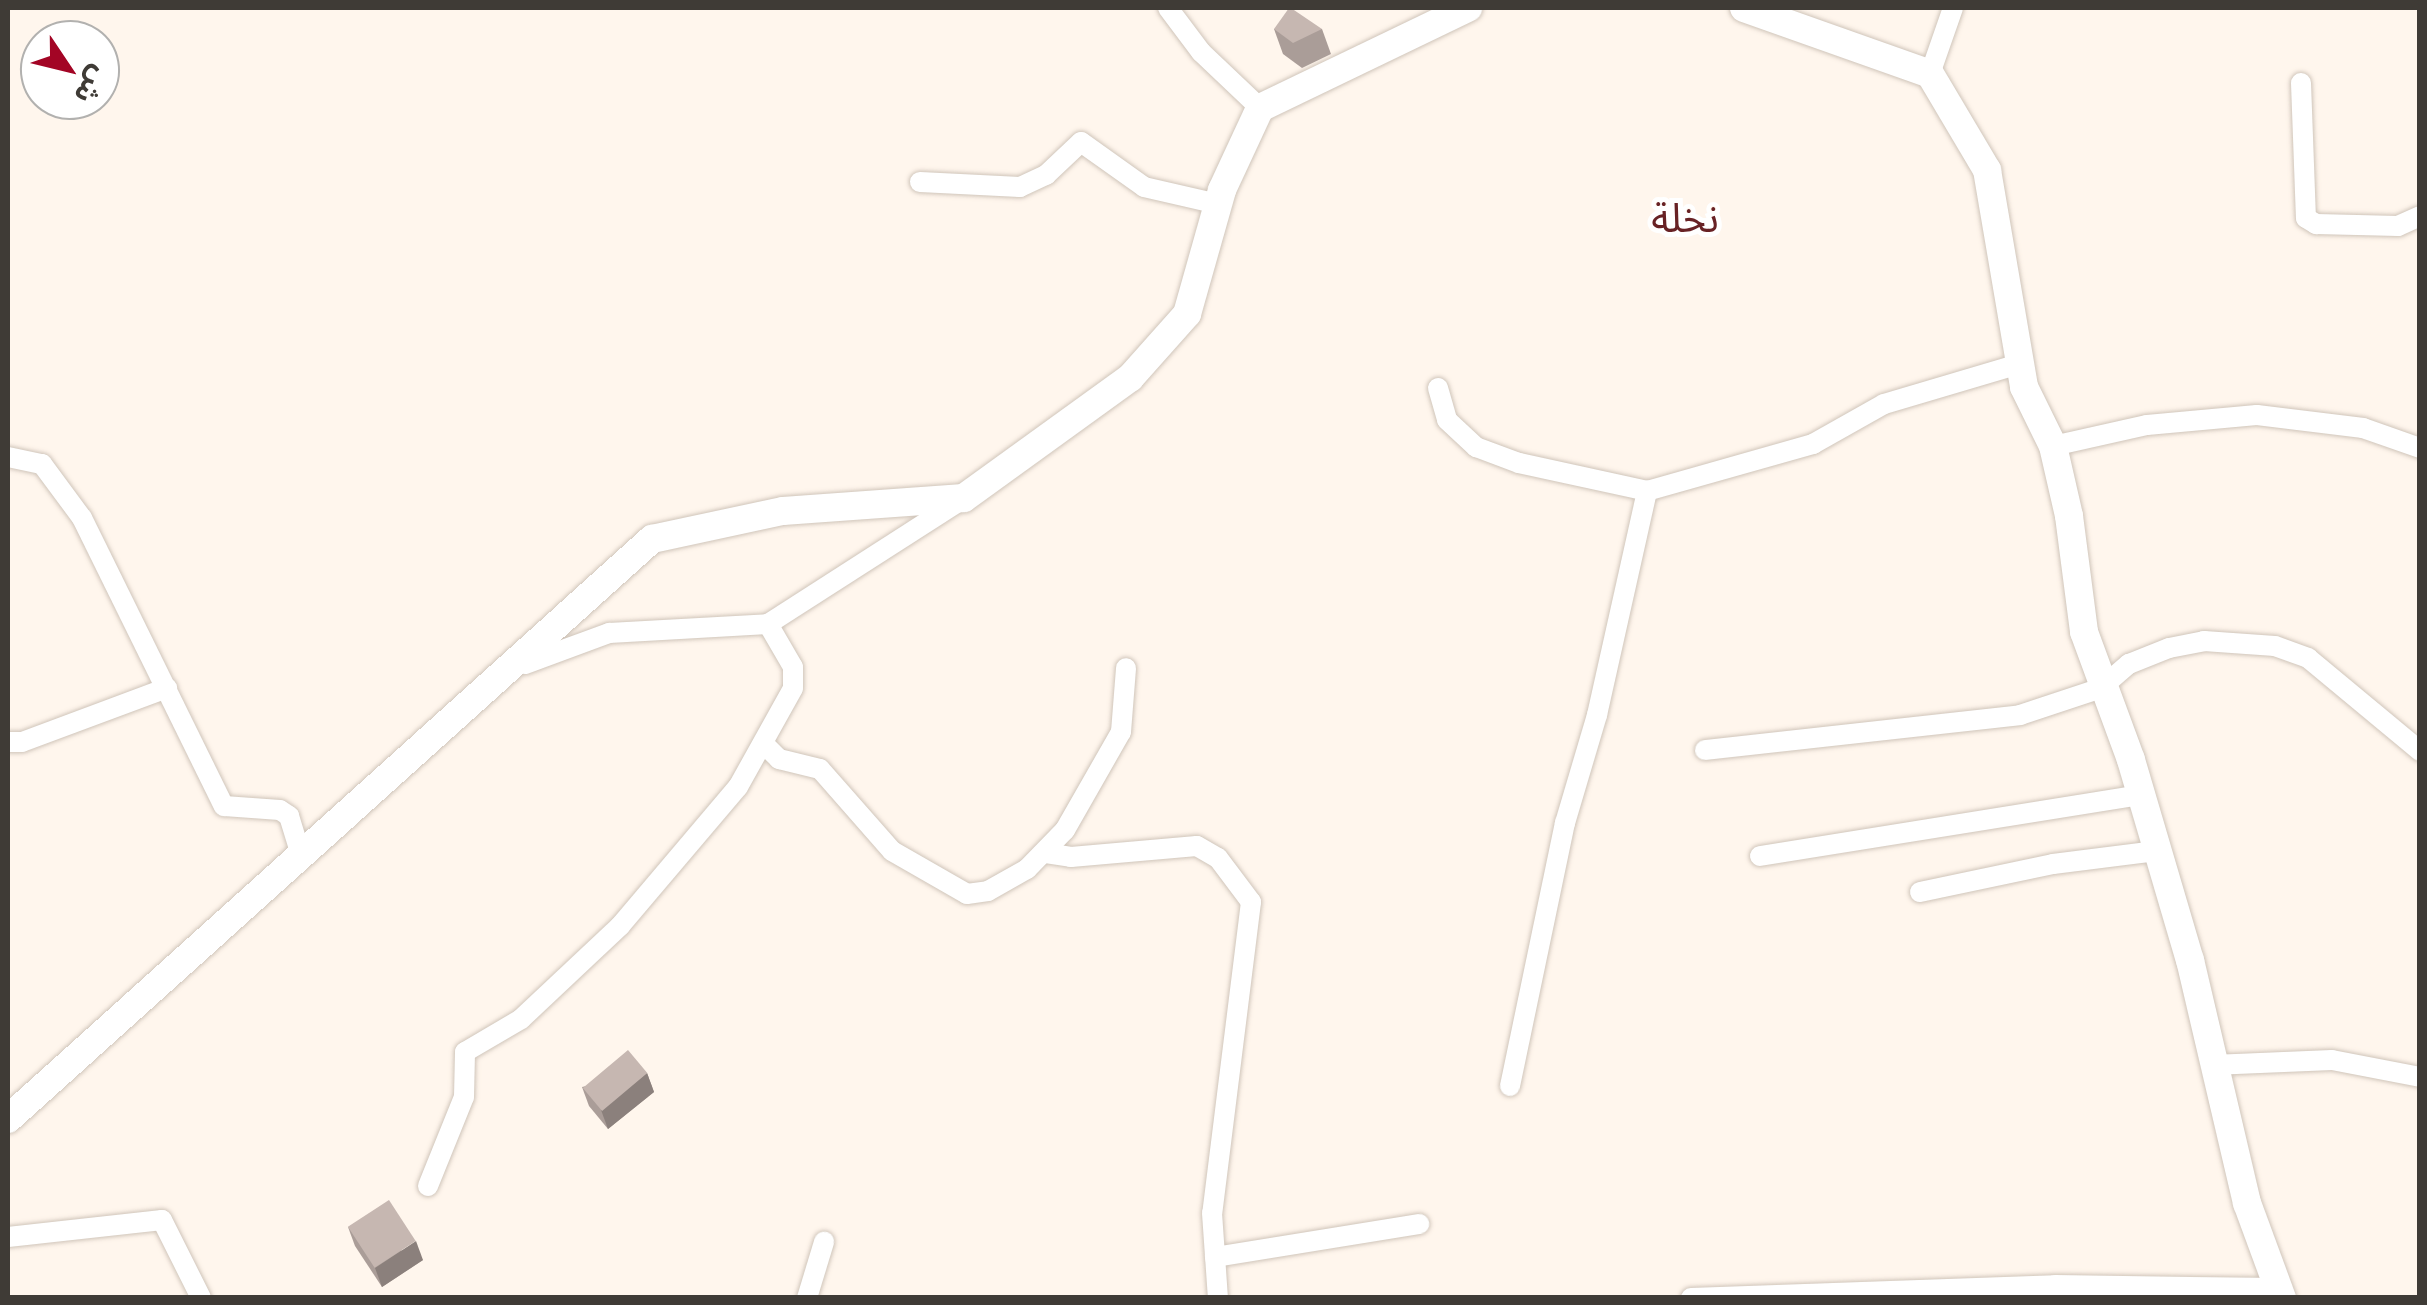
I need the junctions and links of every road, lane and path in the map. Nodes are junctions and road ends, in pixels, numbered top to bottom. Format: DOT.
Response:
graph roads {
  1 [pos="1168,8"];
  2 [pos="1468,8"];
  3 [pos="1744,8"];
  4 [pos="1953,8"];
  5 [pos="1930,74"];
  6 [pos="2300,83"];
  7 [pos="1260,108"];
  8 [pos="920,182"];
  9 [pos="1218,204"];
  10 [pos="2420,216"];
  11 [pos="2019,364"];
  12 [pos="1438,388"];
  13 [pos="2053,446"];
  14 [pos="2420,448"];
  15 [pos="8,458"];
  16 [pos="1647,491"];
  17 [pos="964,498"];
  18 [pos="768,624"];
  19 [pos="1126,668"];
  20 [pos="167,688"];
  21 [pos="2101,688"];
  22 [pos="478,692"];
  23 [pos="8,742"];
  24 [pos="763,744"];
  25 [pos="1705,750"];
  26 [pos="2420,751"];
  27 [pos="2141,795"];
  28 [pos="300,851"];
  29 [pos="2156,851"];
  30 [pos="1046,852"];
  31 [pos="1760,856"];
  32 [pos="1920,892"];
  33 [pos="2212,1065"];
  34 [pos="2420,1077"];
  35 [pos="1510,1086"];
  36 [pos="8,1119"];
  37 [pos="428,1186"];
  38 [pos="1419,1224"];
  39 [pos="8,1237"];
  40 [pos="824,1242"];
  41 [pos="1215,1257"];
  42 [pos="2280,1293"];
  43 [pos="201,1298"];
  44 [pos="807,1298"];
  45 [pos="1218,1298"];
  46 [pos="1691,1298"];
  1 -- 7 [label="street"];
  2 -- 7 [label="street"];
  3 -- 5 [label="street"];
  4 -- 5 [label="street"];
  5 -- 11 [label="street"];
  6 -- 10 [label="street"];
  7 -- 9 [label="street"];
  8 -- 9 [label="street"];
  9 -- 17 [label="street"];
  11 -- 13 [label="street"];
  11 -- 16 [label="street"];
  12 -- 16 [label="street"];
  13 -- 14 [label="street"];
  13 -- 21 [label="street"];
  15 -- 20 [label="street"];
  16 -- 35 [label="street"];
  17 -- 18 [label="street"];
  17 -- 22 [label="street"];
  18 -- 22 [label="street"];
  18 -- 24 [label="street"];
  19 -- 30 [label="street"];
  20 -- 23 [label="street"];
  20 -- 28 [label="street"];
  21 -- 25 [label="street"];
  21 -- 26 [label="street"];
  21 -- 27 [label="street"];
  22 -- 28 [label="street"];
  24 -- 30 [label="street"];
  24 -- 37 [label="street"];
  27 -- 29 [label="street"];
  27 -- 31 [label="street"];
  28 -- 36 [label="street"];
  29 -- 32 [label="street"];
  29 -- 33 [label="street"];
  30 -- 41 [label="street"];
  33 -- 34 [label="street"];
  33 -- 42 [label="street"];
  38 -- 41 [label="street"];
  39 -- 43 [label="street"];
  40 -- 44 [label="street"];
  41 -- 45 [label="street"];
  42 -- 46 [label="street"];
}
